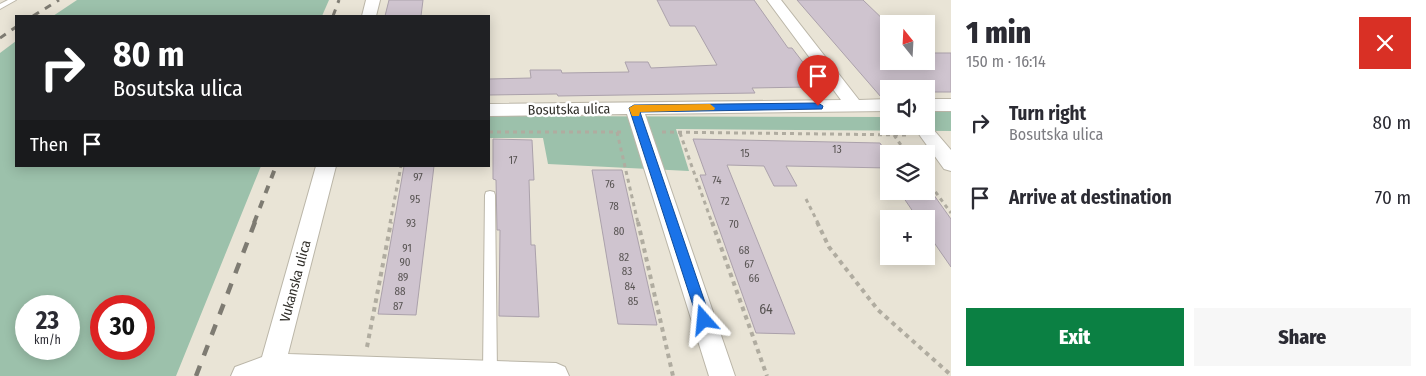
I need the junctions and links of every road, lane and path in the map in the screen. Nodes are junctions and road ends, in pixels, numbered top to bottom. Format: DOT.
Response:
graph roads {
  1 [pos="13,0"];
  2 [pos="373,0"];
  3 [pos="774,0"];
  4 [pos="0,6"];
  5 [pos="369,15"];
  6 [pos="880,105"];
  7 [pos="935,105"];
  8 [pos="951,105"];
  9 [pos="855,106"];
  10 [pos="634,108"];
  11 [pos="490,110"];
  12 [pos="490,132"];
  13 [pos="617,132"];
  14 [pos="642,132"];
  15 [pos="680,132"];
  16 [pos="880,135"];
  17 [pos="894,135"];
  18 [pos="928,135"];
  19 [pos="901,145"];
  20 [pos="951,164"];
  21 [pos="326,167"];
  22 [pos="401,167"];
  23 [pos="935,192"];
  24 [pos="490,195"];
  25 [pos="806,199"];
  26 [pos="951,213"];
  27 [pos="272,366"];
  28 [pos="363,369"];
  29 [pos="490,374"];
  30 [pos="951,375"];
  31 [pos="244,376"];
  32 [pos="556,376"];
  33 [pos="673,376"];
  34 [pos="722,376"];
  35 [pos="767,376"];
  1 -- 4 [label="lane"];
  2 -- 5 [label="street"];
  3 -- 9 [label="street"];
  6 -- 9 [label="street, Bosutska ulica"];
  7 -- 8 [label="street"];
  9 -- 10 [label="street, Bosutska ulica"];
  10 -- 11 [label="street, Bosutska ulica"];
  10 -- 14 [label="street"];
  12 -- 13 [label="path"];
  13 -- 14 [label="path"];
  13 -- 33 [label="path"];
  14 -- 15 [label="path"];
  14 -- 34 [label="street"];
  15 -- 16 [label="path"];
  15 -- 35 [label="path"];
  17 -- 19 [label="path"];
  18 -- 20 [label="street"];
  21 -- 27 [label="street, Vukanska ulica"];
  22 -- 28 [label="path"];
  23 -- 26 [label="path"];
  24 -- 29 [label="lane"];
  25 -- 30 [label="path"];
  27 -- 28 [label="street"];
  27 -- 31 [label="street"];
  28 -- 29 [label="street"];
  29 -- 32 [label="street"];
}
